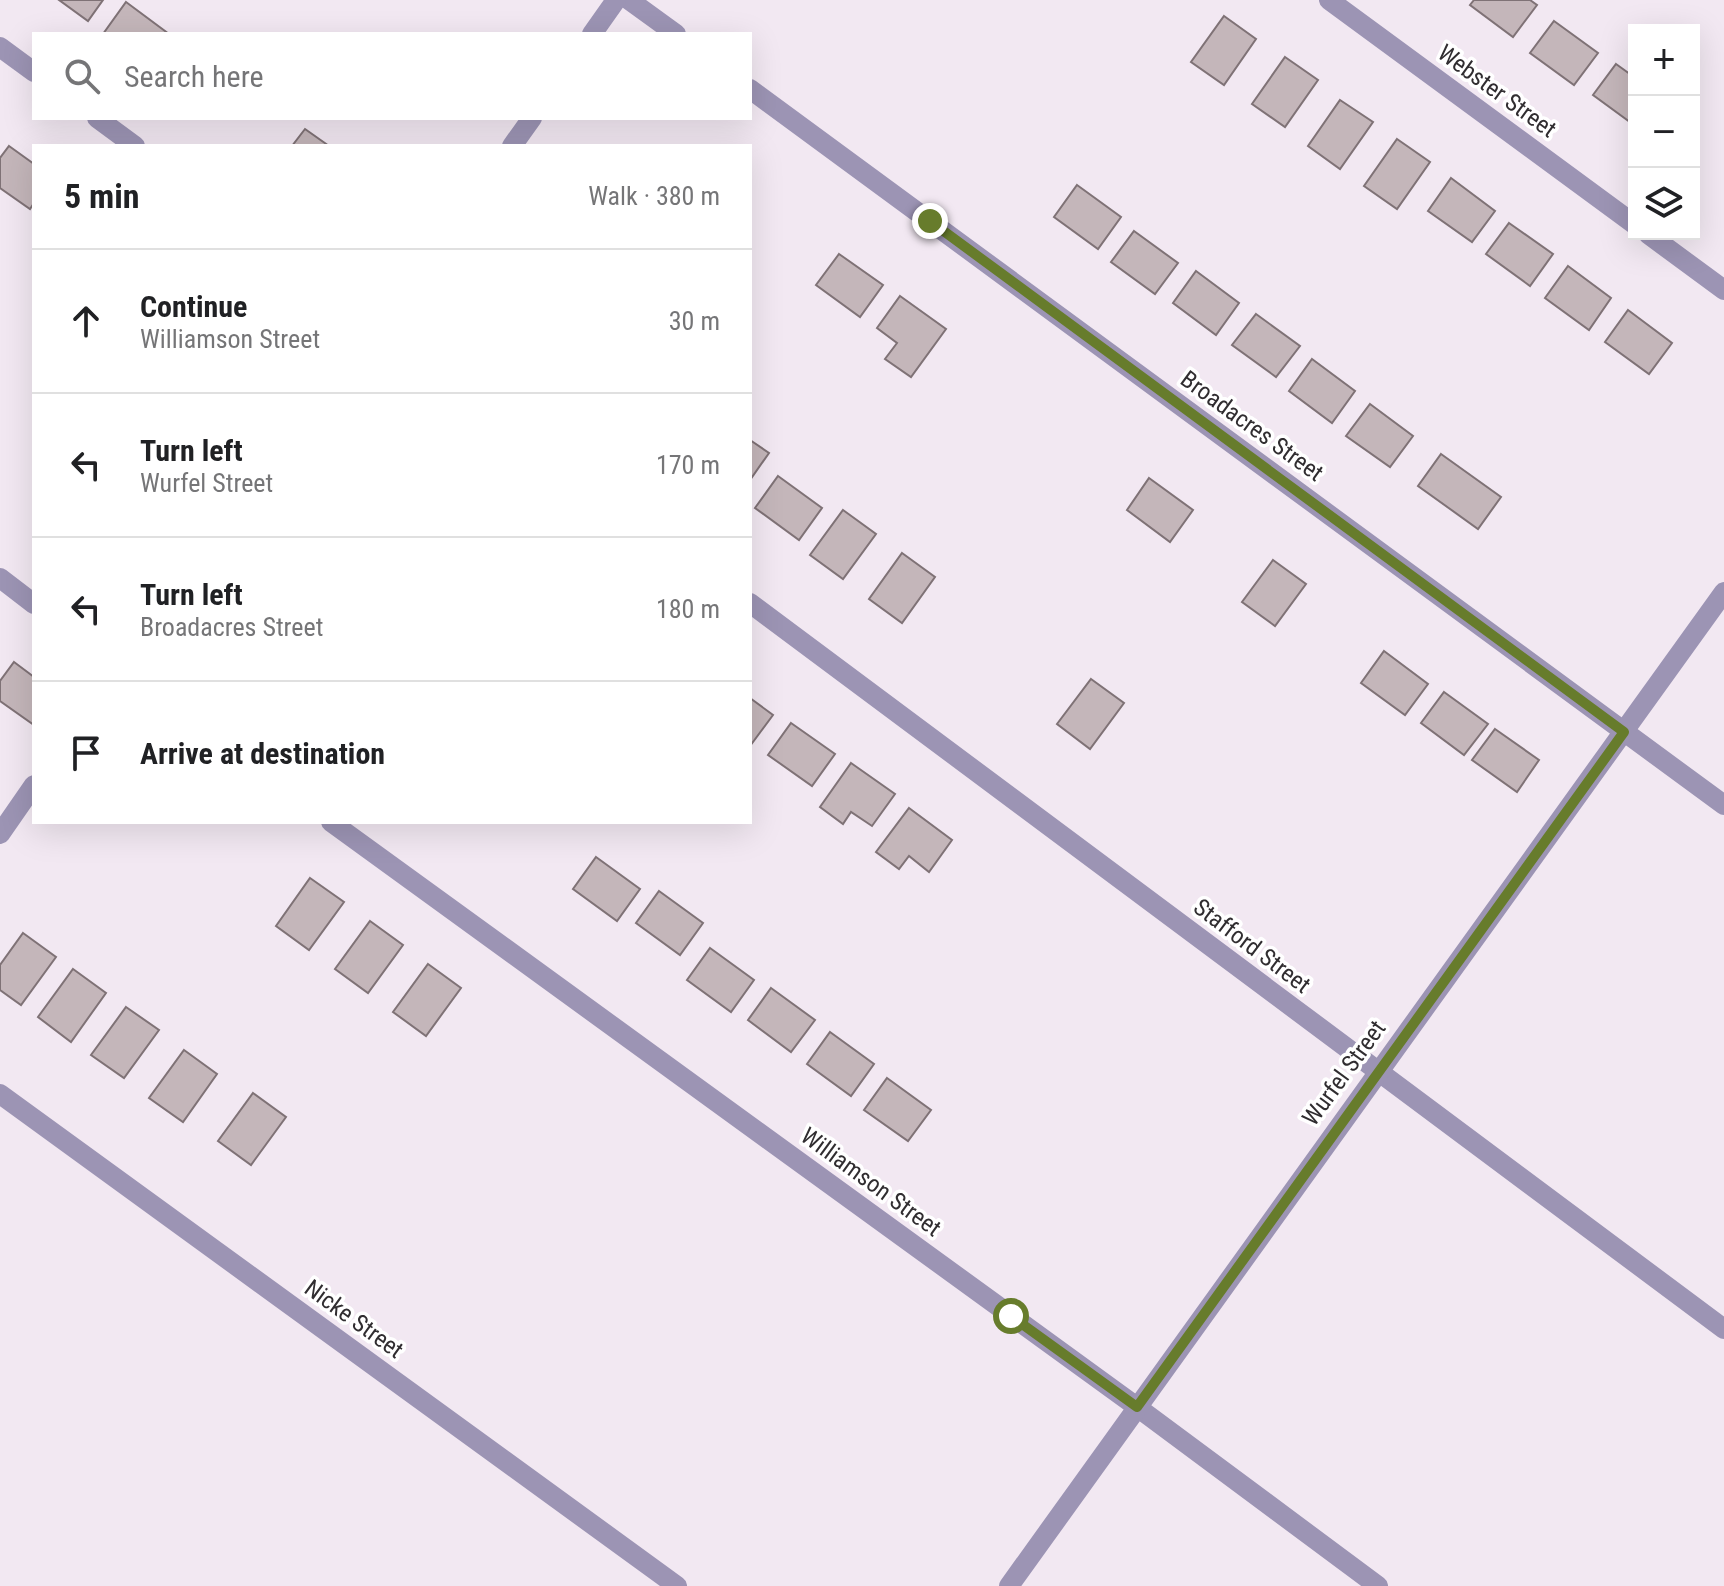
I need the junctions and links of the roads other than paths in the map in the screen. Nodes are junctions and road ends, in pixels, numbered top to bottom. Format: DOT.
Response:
graph roads {
  1 [pos="616,0"];
  2 [pos="629,0"];
  3 [pos="1329,0"];
  4 [pos="593,32"];
  5 [pos="673,32"];
  6 [pos="0,47"];
  7 [pos="32,71"];
  8 [pos="752,90"];
  9 [pos="100,120"];
  10 [pos="531,120"];
  11 [pos="132,144"];
  12 [pos="513,144"];
  13 [pos="1628,220"];
  14 [pos="1656,240"];
  15 [pos="1724,290"];
  16 [pos="0,578"];
  17 [pos="1724,592"];
  18 [pos="32,602"];
  19 [pos="752,604"];
  20 [pos="1624,732"];
  21 [pos="32,788"];
  22 [pos="1724,805"];
  23 [pos="334,824"];
  24 [pos="0,834"];
  25 [pos="1377,1072"];
  26 [pos="0,1094"];
  27 [pos="1724,1329"];
  28 [pos="1137,1407"];
  29 [pos="677,1586"];
  30 [pos="1009,1586"];
  31 [pos="1378,1586"];
  1 -- 4 [label="street"];
  2 -- 5 [label="street"];
  3 -- 13 [label="street, Webster Street"];
  6 -- 7 [label="street"];
  8 -- 20 [label="street, Broadacres Street"];
  9 -- 11 [label="street"];
  10 -- 12 [label="street"];
  14 -- 15 [label="street"];
  16 -- 18 [label="street"];
  17 -- 20 [label="street, Wurfel Street"];
  19 -- 25 [label="street, Stafford Street"];
  20 -- 22 [label="street, Broadacres Street"];
  20 -- 25 [label="street, Wurfel Street"];
  21 -- 24 [label="street"];
  23 -- 28 [label="street, Williamson Street"];
  25 -- 27 [label="street, Stafford Street"];
  25 -- 28 [label="street, Wurfel Street"];
  26 -- 29 [label="street, Nicke Street"];
  28 -- 30 [label="street, Wurfel Street"];
  28 -- 31 [label="street, Williamson Street"];
}
